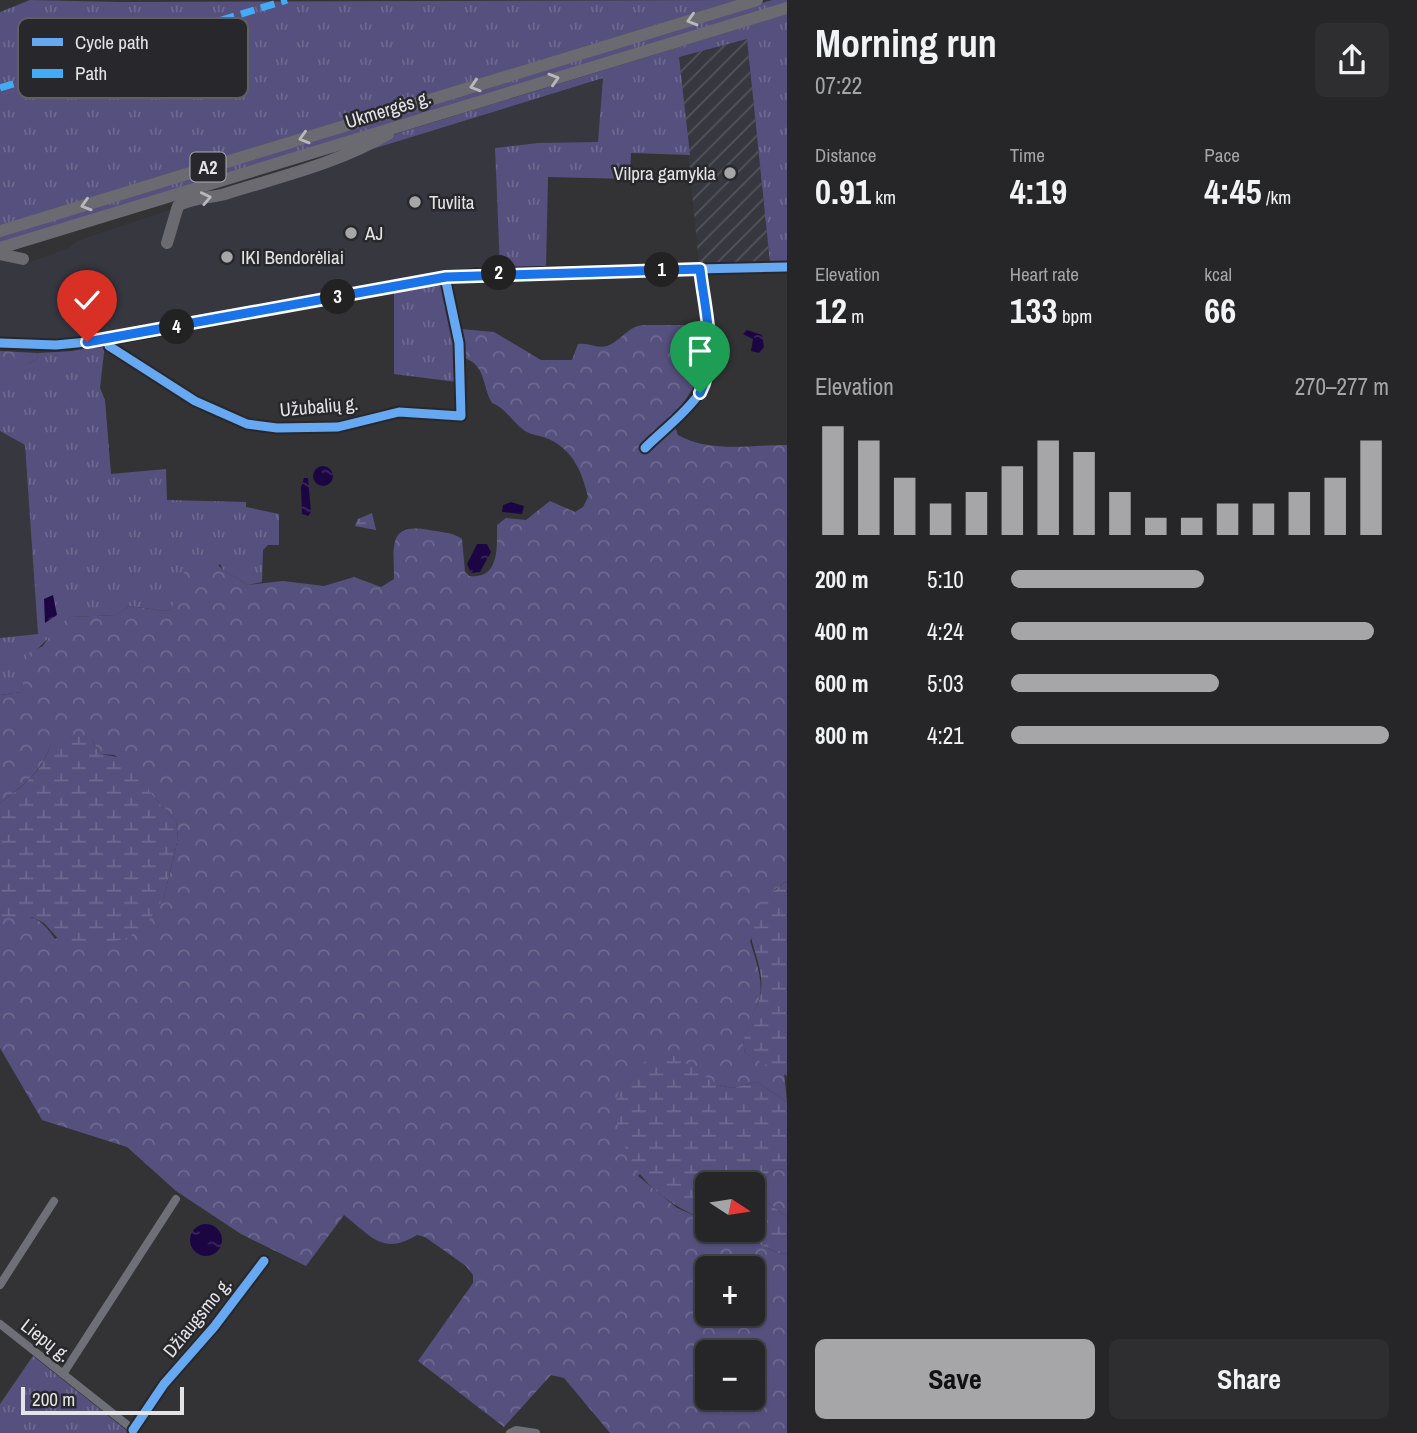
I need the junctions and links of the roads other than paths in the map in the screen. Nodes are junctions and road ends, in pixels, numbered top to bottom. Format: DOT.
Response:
graph roads {
  1 [pos="757,0"];
  2 [pos="787,8"];
  3 [pos="423,119"];
  4 [pos="0,231"];
  5 [pos="167,243"];
  6 [pos="0,248"];
  7 [pos="0,254"];
  8 [pos="23,259"];
  9 [pos="787,267"];
  10 [pos="700,269"];
  11 [pos="446,277"];
  12 [pos="108,340"];
  13 [pos="0,343"];
  14 [pos="645,448"];
  15 [pos="176,1199"];
  16 [pos="54,1201"];
  17 [pos="264,1261"];
  18 [pos="0,1285"];
  19 [pos="0,1324"];
  20 [pos="63,1374"];
  21 [pos="135,1431"];
  22 [pos="510,1433"];
  23 [pos="536,1433"];
  1 -- 4 [label="highway, Ukmergės g. / A2, one-way"];
  3 -- 2 [label="highway, Ukmergės g. / A2, one-way"];
  5 -- 3 [label="highway, one-way"];
  3 -- 6 [label="highway, Ukmergės g. / A2"];
  7 -- 8 [label="highway"];
  9 -- 10 [label="main road"];
  10 -- 11 [label="main road"];
  10 -- 14 [label="street"];
  11 -- 12 [label="main road"];
  11 -- 12 [label="street, Užubalių g."];
  12 -- 13 [label="main road"];
  15 -- 20 [label="street"];
  16 -- 18 [label="street"];
  17 -- 21 [label="street, Džiaugsmo g."];
  19 -- 20 [label="street, Liepų g."];
  20 -- 21 [label="street, Liepų g."];
  22 -- 23 [label="street"];
}
